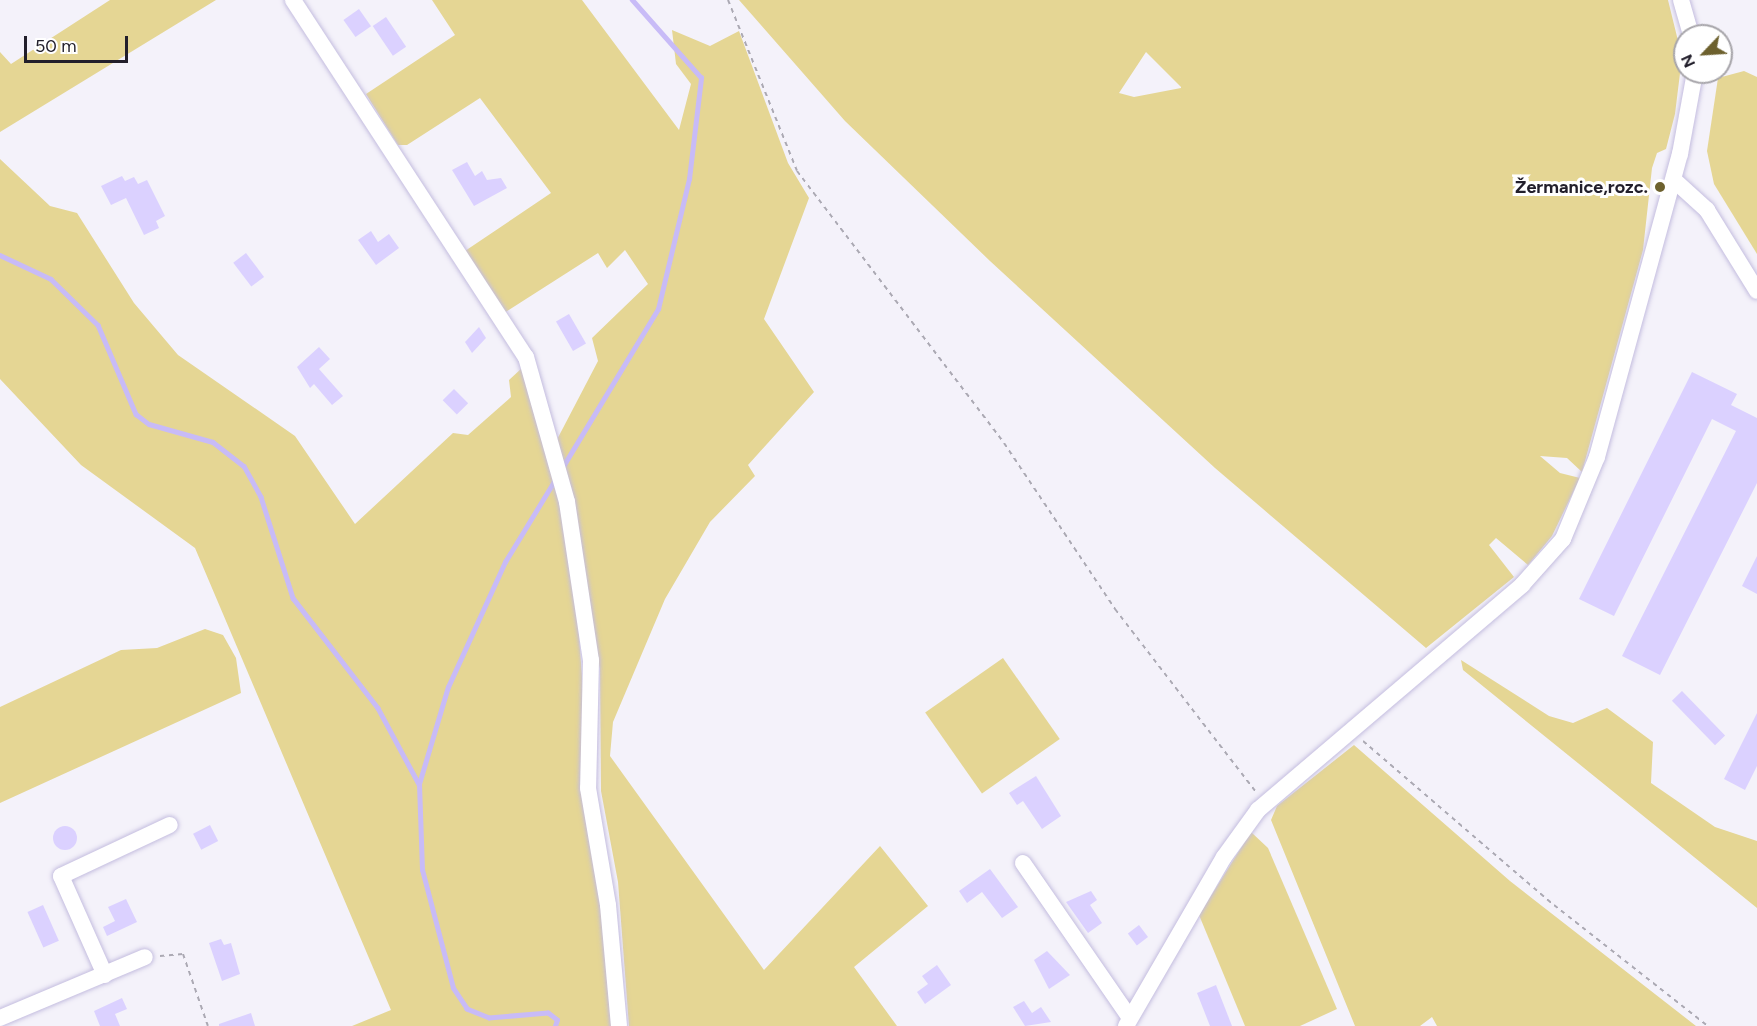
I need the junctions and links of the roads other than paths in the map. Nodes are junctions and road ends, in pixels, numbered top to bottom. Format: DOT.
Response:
graph roads {
  1 [pos="293,0"];
  2 [pos="1681,0"];
  3 [pos="1688,24"];
  4 [pos="1693,84"];
  5 [pos="1674,180"];
  6 [pos="1757,291"];
  7 [pos="170,825"];
  8 [pos="1023,863"];
  9 [pos="145,957"];
  10 [pos="105,975"];
  11 [pos="0,1017"];
  12 [pos="1128,1022"];
  13 [pos="619,1026"];
  1 -- 13 [label="street"];
  2 -- 3 [label="street"];
  4 -- 5 [label="street"];
  5 -- 6 [label="street"];
  5 -- 12 [label="street"];
  7 -- 10 [label="street"];
  8 -- 12 [label="street"];
  9 -- 10 [label="street"];
  10 -- 11 [label="street"];
}
